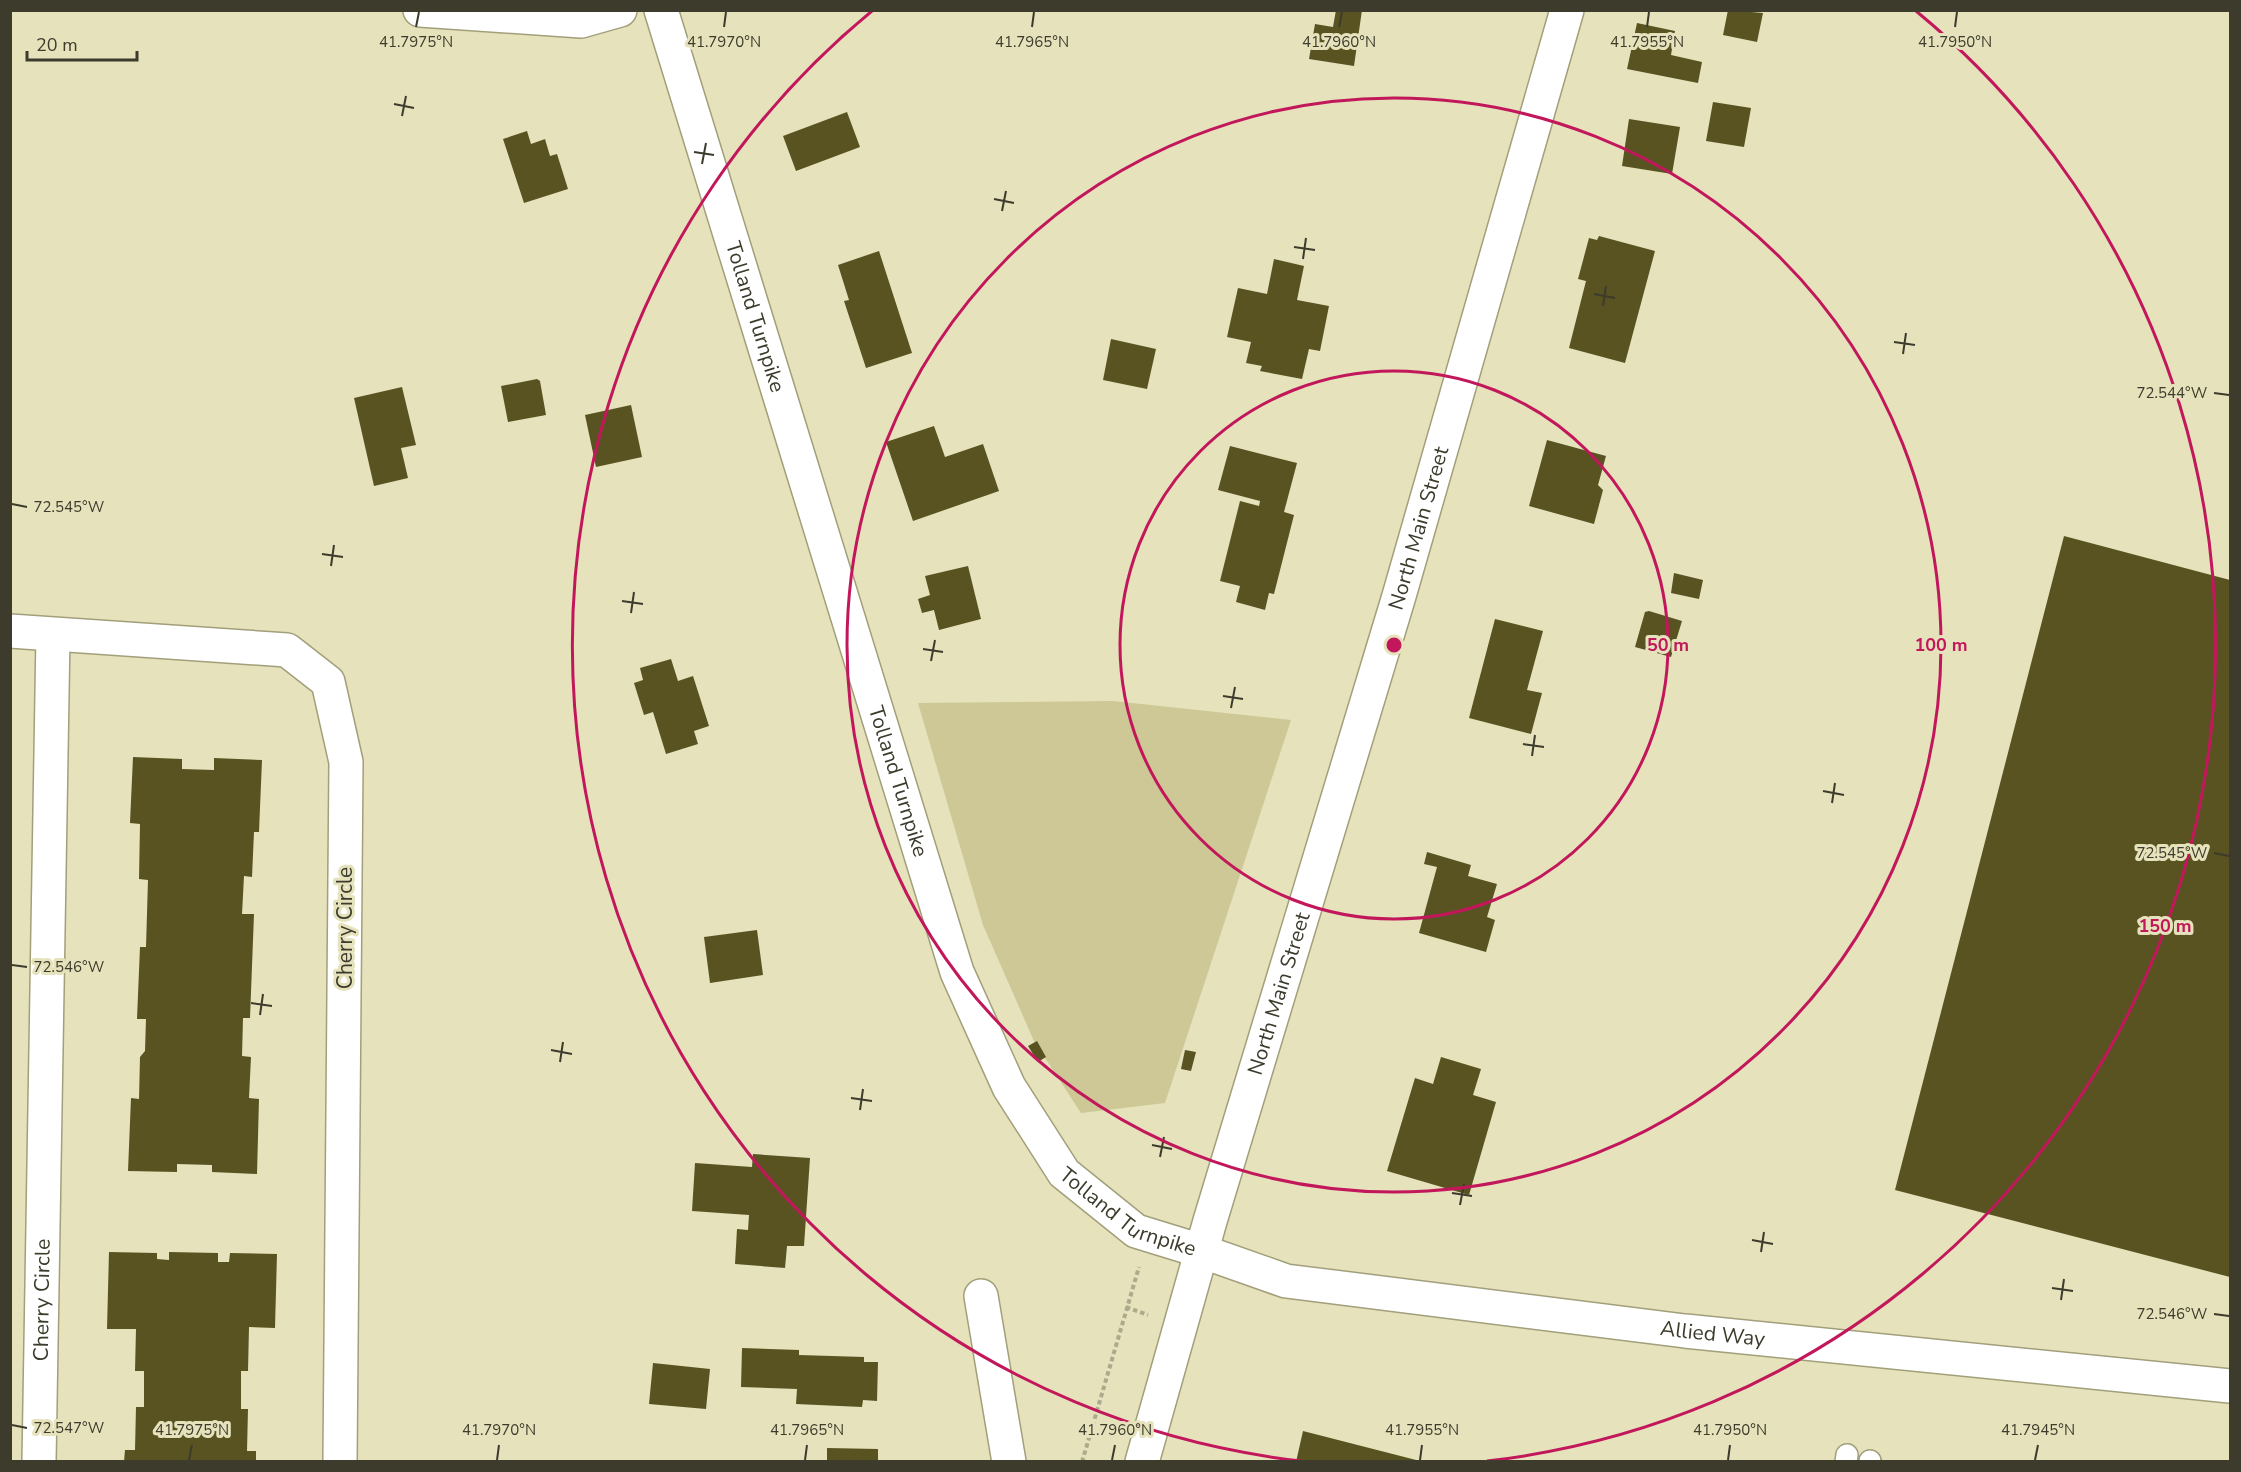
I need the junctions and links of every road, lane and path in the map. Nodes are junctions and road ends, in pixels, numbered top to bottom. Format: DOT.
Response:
graph roads {
  1 [pos="420,10"];
  2 [pos="620,10"];
  3 [pos="660,10"];
  4 [pos="1567,10"];
  5 [pos="10,631"];
  6 [pos="53,635"];
  7 [pos="1202,1251"];
  8 [pos="981,1296"];
  9 [pos="1126,1307"];
  10 [pos="2230,1386"];
  11 [pos="39,1461"];
  12 [pos="339,1461"];
  13 [pos="1009,1461"];
  14 [pos="1082,1461"];
  15 [pos="1142,1461"];
  1 -- 2 [label="street"];
  3 -- 7 [label="street, Tolland Turnpike"];
  4 -- 7 [label="street, North Main Street"];
  5 -- 6 [label="street, Cherry Circle"];
  6 -- 11 [label="street, Cherry Circle"];
  6 -- 12 [label="street, Cherry Circle"];
  7 -- 10 [label="street, Allied Way"];
  7 -- 15 [label="street, Tolland Turnpike"];
  8 -- 13 [label="street"];
  9 -- 14 [label="path"];
}
